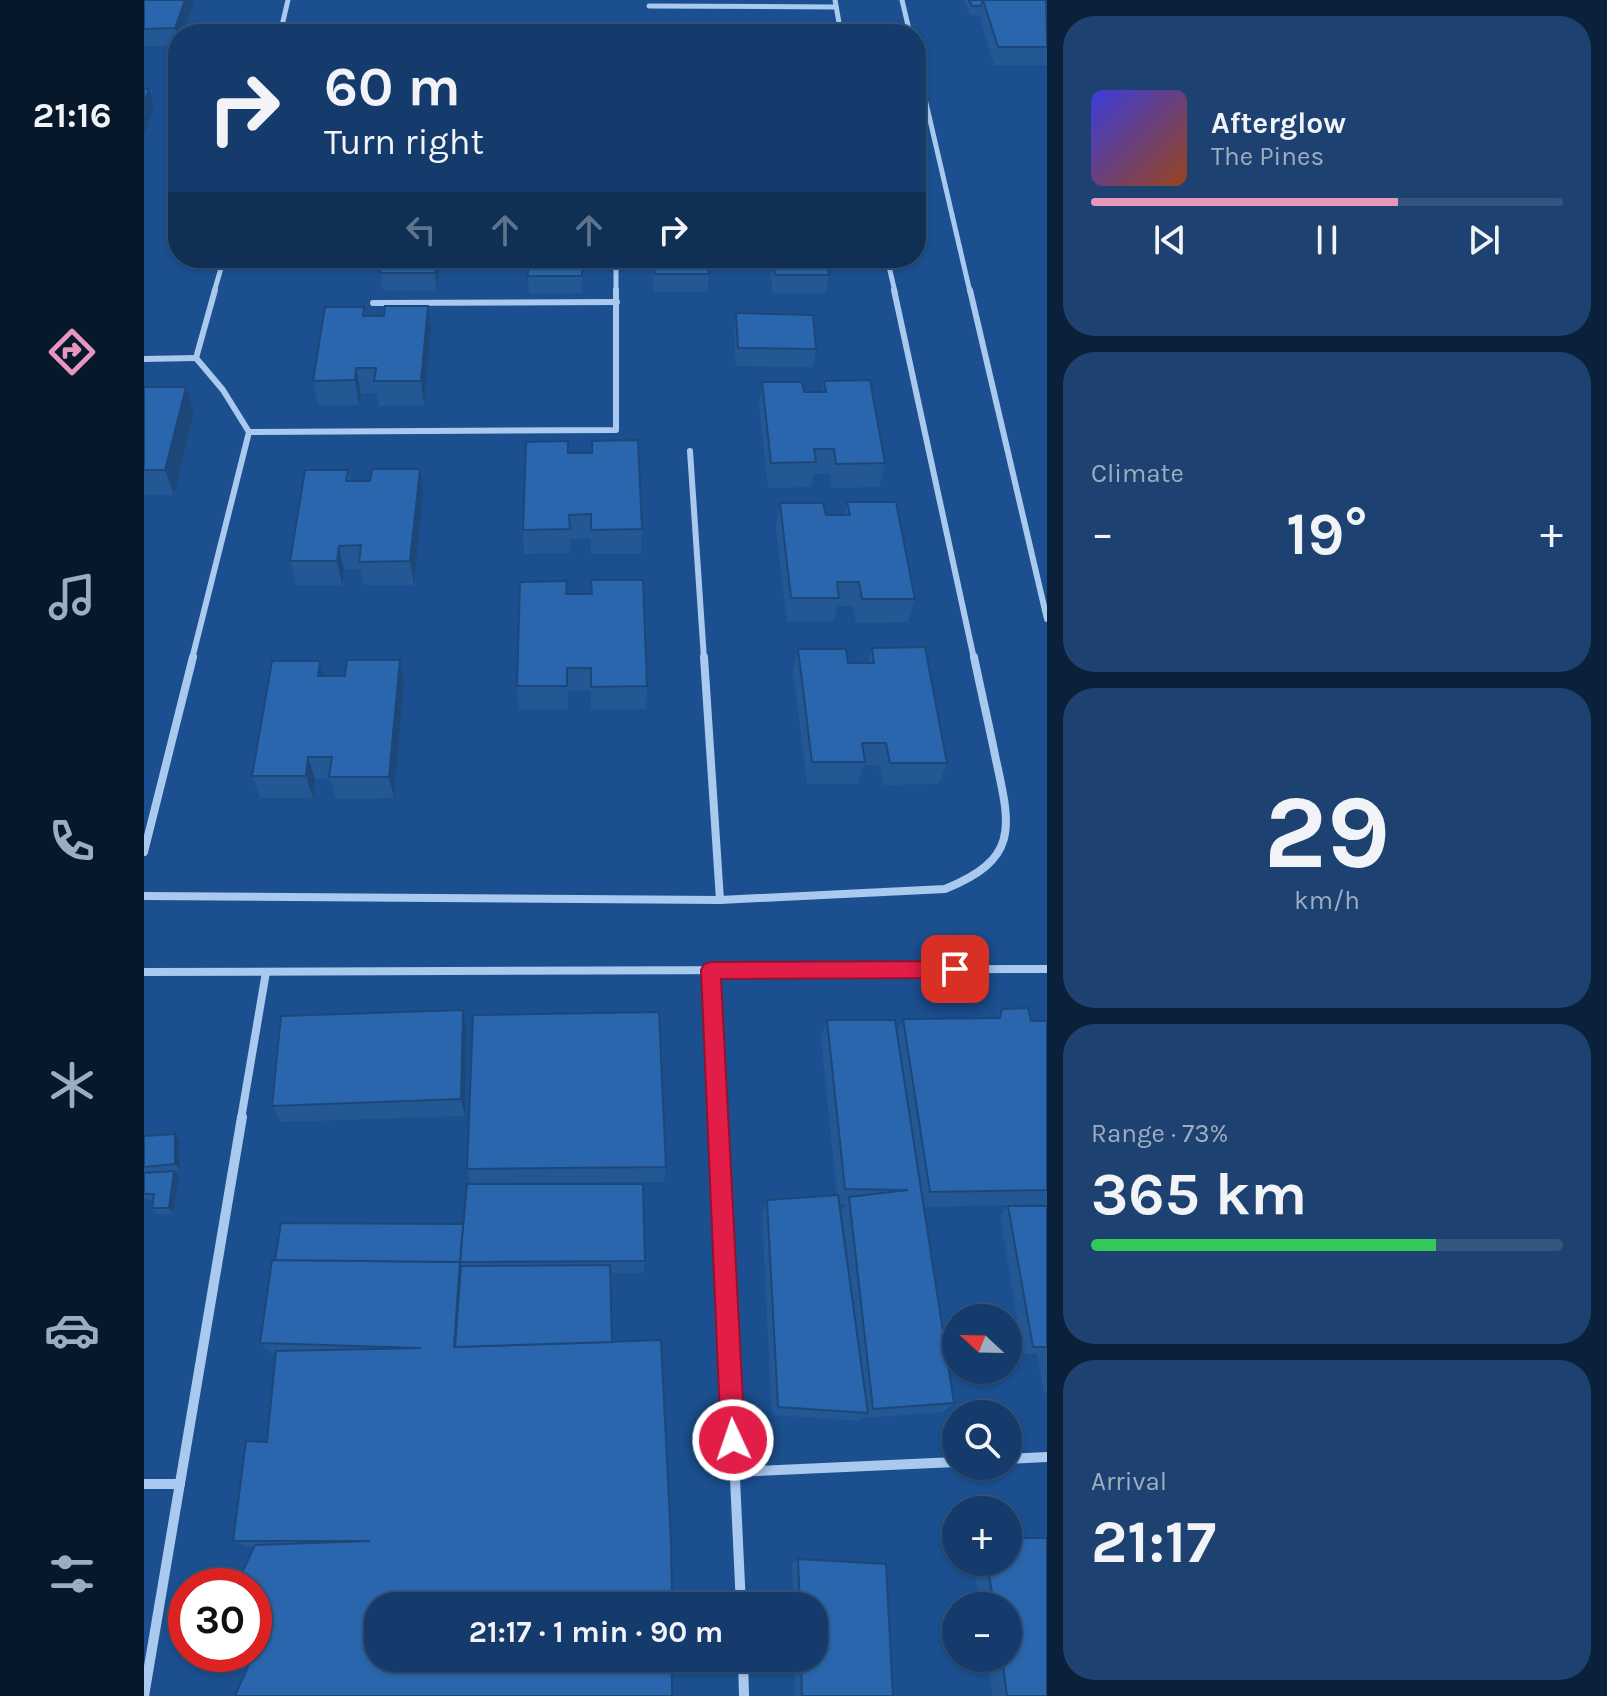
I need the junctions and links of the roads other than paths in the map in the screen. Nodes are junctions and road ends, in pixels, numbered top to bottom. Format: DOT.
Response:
graph roads {
  1 [pos="288,0"];
  2 [pos="902,0"];
  3 [pos="836,3"];
  4 [pos="649,6"];
  5 [pos="282,24"];
  6 [pos="839,24"];
  7 [pos="908,24"];
  8 [pos="926,103"];
  9 [pos="221,268"];
  10 [pos="616,268"];
  11 [pos="889,268"];
  12 [pos="617,302"];
  13 [pos="373,303"];
  14 [pos="196,358"];
  15 [pos="144,359"];
  16 [pos="249,432"];
  17 [pos="690,451"];
  18 [pos="1047,619"];
  19 [pos="144,852"];
  20 [pos="144,896"];
  21 [pos="720,900"];
  22 [pos="1047,969"];
  23 [pos="711,970"];
  24 [pos="144,972"];
  25 [pos="266,972"];
  26 [pos="1047,1457"];
  27 [pos="1022,1458"];
  28 [pos="942,1463"];
  29 [pos="735,1472"];
  30 [pos="144,1484"];
  31 [pos="180,1484"];
  32 [pos="740,1592"];
  33 [pos="743,1672"];
  34 [pos="144,1696"];
  35 [pos="744,1696"];
  1 -- 5 [label="street"];
  2 -- 7 [label="street"];
  3 -- 4 [label="street"];
  3 -- 6 [label="street"];
  8 -- 18 [label="street"];
  9 -- 14 [label="street"];
  10 -- 12 [label="street"];
  11 -- 21 [label="street"];
  12 -- 13 [label="street"];
  12 -- 16 [label="street"];
  14 -- 15 [label="street"];
  14 -- 16 [label="street"];
  16 -- 19 [label="street"];
  17 -- 21 [label="street"];
  20 -- 21 [label="street"];
  22 -- 23 [label="street"];
  23 -- 25 [label="street"];
  23 -- 29 [label="street"];
  24 -- 25 [label="street"];
  25 -- 31 [label="street"];
  26 -- 27 [label="street"];
  28 -- 29 [label="street"];
  29 -- 32 [label="street"];
  30 -- 31 [label="street"];
  31 -- 34 [label="street"];
  33 -- 35 [label="street"];
}
